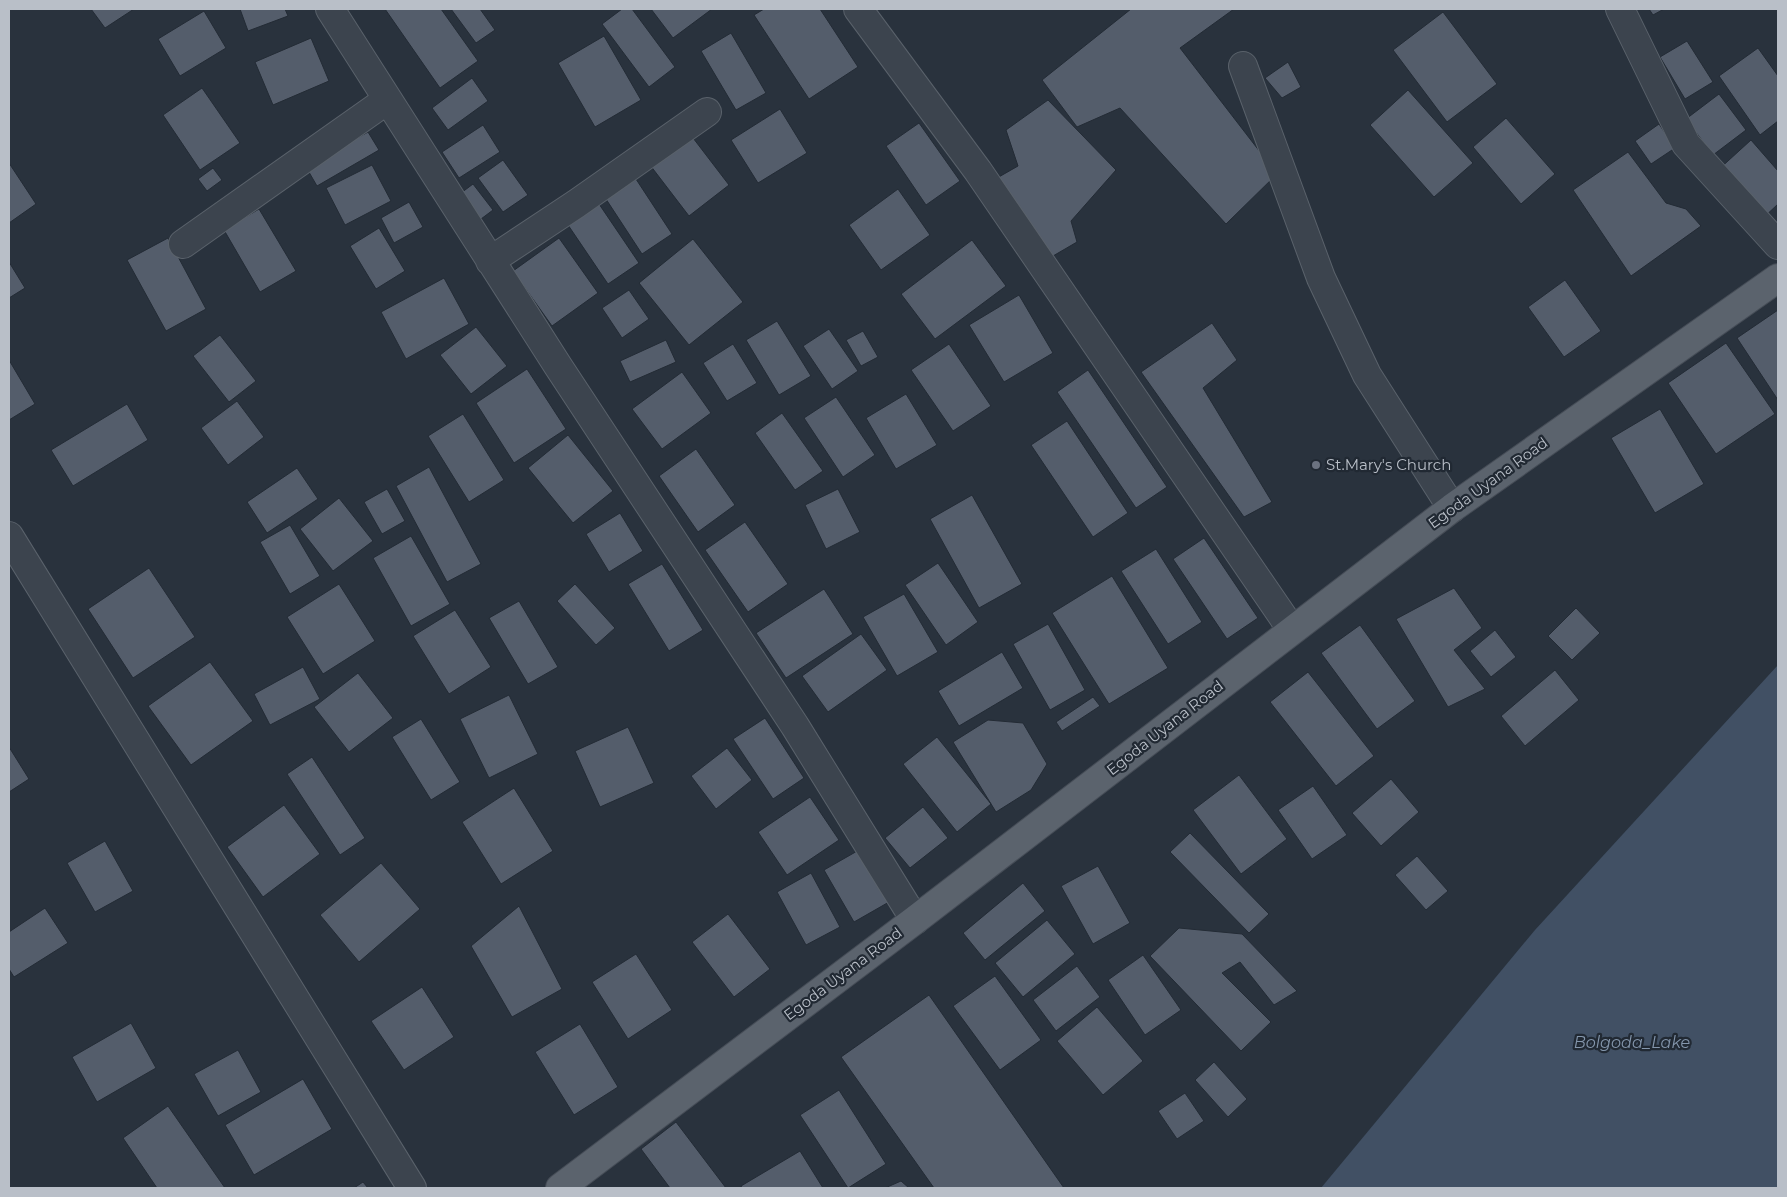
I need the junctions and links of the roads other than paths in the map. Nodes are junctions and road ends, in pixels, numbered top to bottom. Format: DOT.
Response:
graph roads {
  1 [pos="330,9"];
  2 [pos="858,9"];
  3 [pos="1620,9"];
  4 [pos="1243,66"];
  5 [pos="387,100"];
  6 [pos="707,112"];
  7 [pos="184,244"];
  8 [pos="1778,245"];
  9 [pos="490,261"];
  10 [pos="1778,278"];
  11 [pos="1452,508"];
  12 [pos="9,536"];
  13 [pos="1292,630"];
  14 [pos="916,920"];
  15 [pos="412,1188"];
  16 [pos="560,1188"];
  1 -- 5 [label="street"];
  2 -- 13 [label="street"];
  3 -- 8 [label="street"];
  4 -- 11 [label="street"];
  5 -- 7 [label="street"];
  5 -- 9 [label="street"];
  6 -- 9 [label="street"];
  9 -- 14 [label="street"];
  10 -- 11 [label="main road, Egoda Uyana Road"];
  11 -- 13 [label="main road, Egoda Uyana Road"];
  12 -- 15 [label="street"];
  13 -- 14 [label="main road, Egoda Uyana Road"];
  14 -- 16 [label="main road, Egoda Uyana Road"];
}
